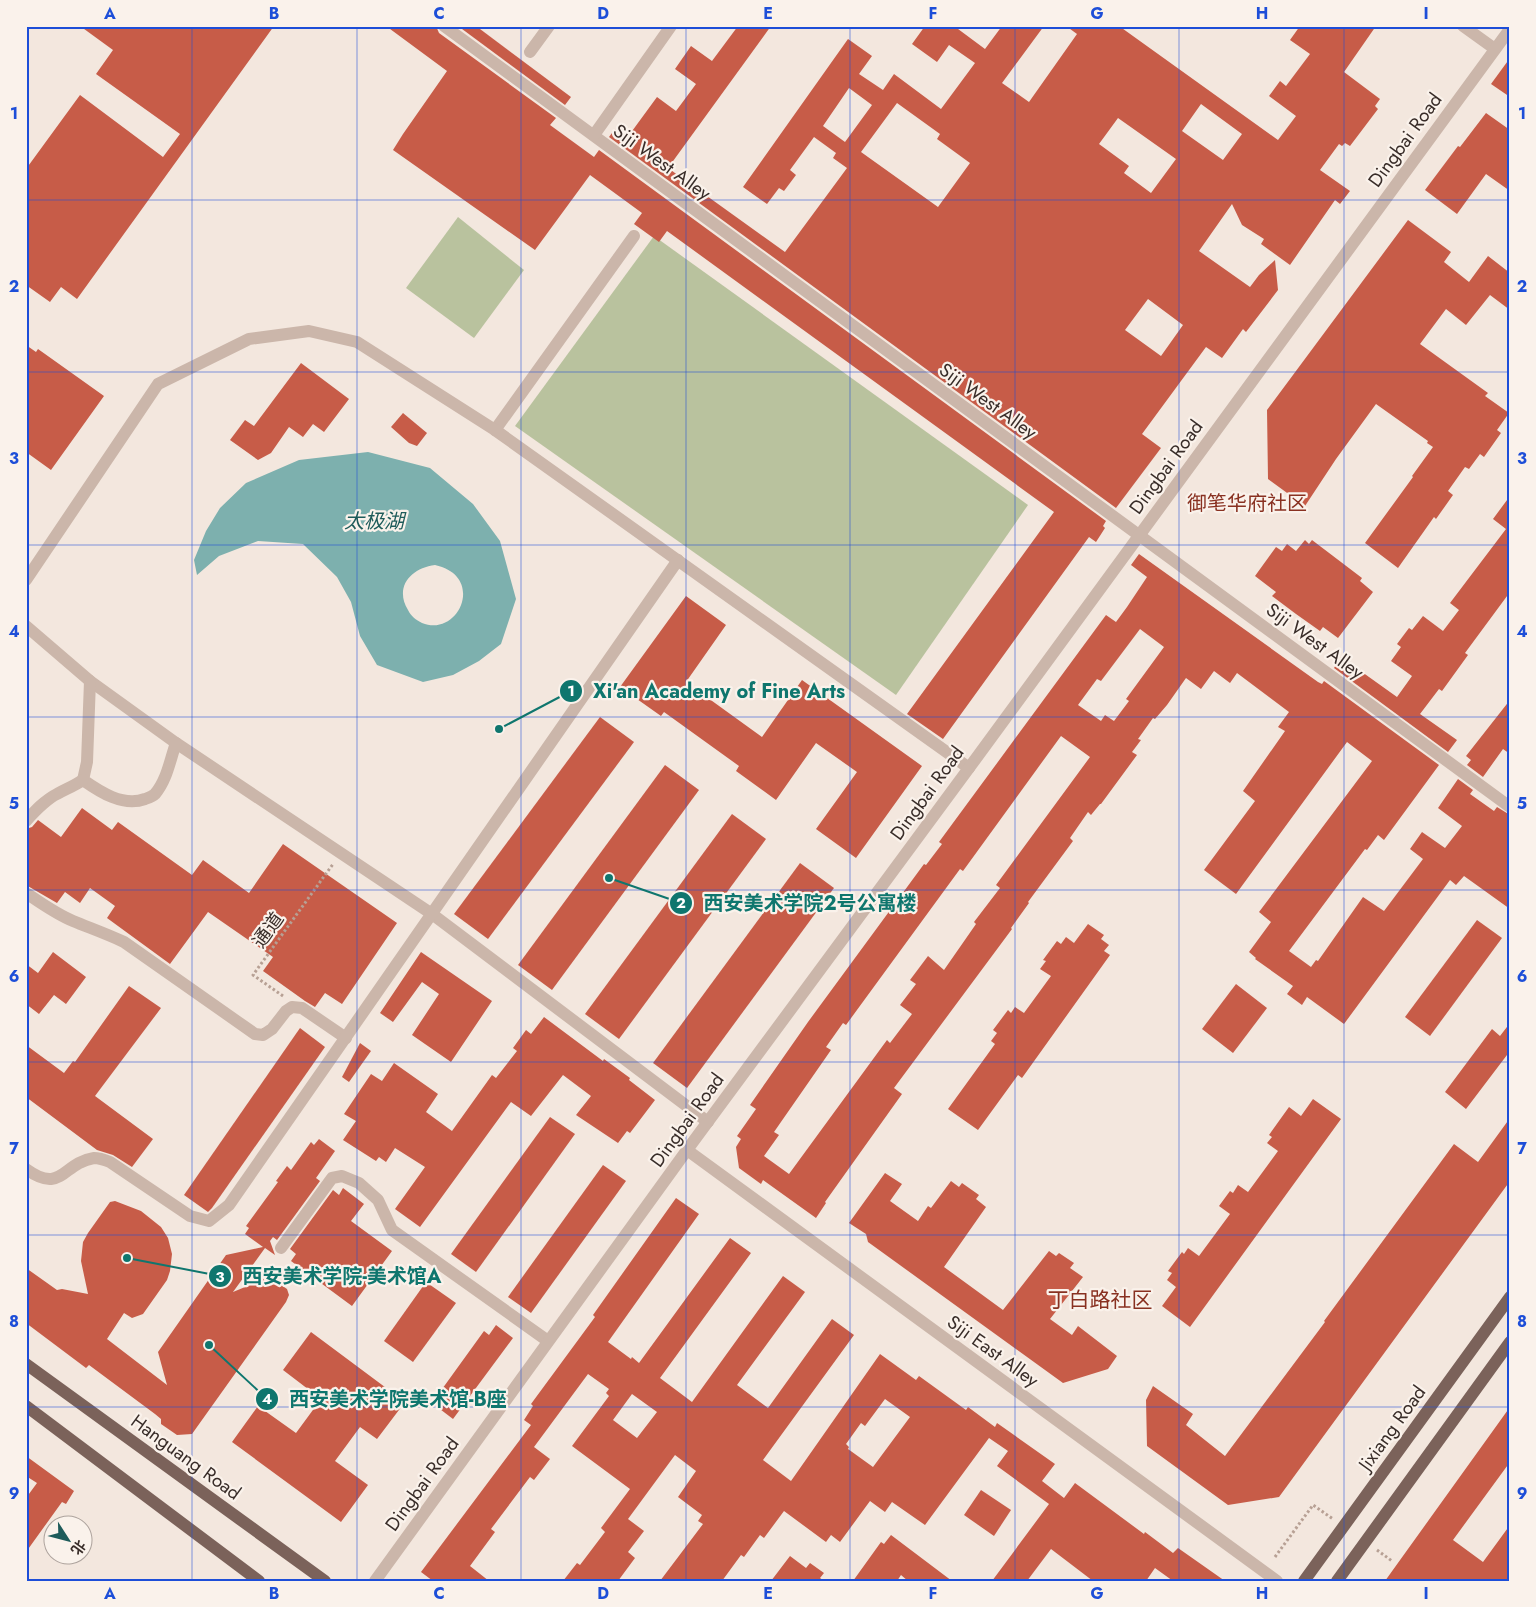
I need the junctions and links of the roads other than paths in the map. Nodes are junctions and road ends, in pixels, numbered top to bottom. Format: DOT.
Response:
graph roads {
  1 [pos="444,26"];
  2 [pos="549,26"];
  3 [pos="671,26"];
  4 [pos="1462,26"];
  5 [pos="1510,29"];
  6 [pos="1495,49"];
  7 [pos="530,52"];
  8 [pos="594,135"];
  9 [pos="634,236"];
  10 [pos="495,430"];
  11 [pos="1139,535"];
  12 [pos="678,560"];
  13 [pos="26,580"];
  14 [pos="26,626"];
  15 [pos="90,682"];
  16 [pos="176,743"];
  17 [pos="970,768"];
  18 [pos="82,780"];
  19 [pos="1510,807"];
  20 [pos="26,821"];
  21 [pos="26,893"];
  22 [pos="432,914"];
  23 [pos="346,1038"];
  24 [pos="708,1122"];
  25 [pos="687,1150"];
  26 [pos="26,1169"];
  27 [pos="281,1248"];
  28 [pos="1510,1297"];
  29 [pos="548,1342"];
  30 [pos="1510,1342"];
  31 [pos="1505,1358"];
  32 [pos="26,1364"];
  33 [pos="26,1406"];
  34 [pos="259,1581"];
  35 [pos="325,1581"];
  36 [pos="375,1581"];
  37 [pos="1276,1581"];
  38 [pos="1304,1581"];
  39 [pos="1337,1581"];
  1 -- 8 [label="street, Siji West Alley"];
  2 -- 7 [label="street"];
  3 -- 8 [label="street"];
  4 -- 6 [label="street"];
  5 -- 6 [label="street, Dingbai Road"];
  6 -- 11 [label="street, Dingbai Road"];
  8 -- 11 [label="street, Siji West Alley"];
  9 -- 10 [label="street"];
  10 -- 12 [label="street"];
  10 -- 13 [label="street"];
  11 -- 17 [label="street, Dingbai Road"];
  11 -- 19 [label="street, Siji West Alley"];
  12 -- 17 [label="street"];
  12 -- 22 [label="street"];
  14 -- 15 [label="street"];
  15 -- 16 [label="street"];
  15 -- 18 [label="street"];
  16 -- 18 [label="street"];
  16 -- 22 [label="street"];
  17 -- 24 [label="street, Dingbai Road"];
  18 -- 20 [label="street"];
  21 -- 23 [label="street"];
  22 -- 23 [label="street"];
  22 -- 24 [label="street"];
  23 -- 26 [label="street"];
  24 -- 25 [label="street, Dingbai Road"];
  25 -- 29 [label="street, Dingbai Road"];
  25 -- 37 [label="street, Siji East Alley"];
  27 -- 29 [label="street"];
  28 -- 38 [label="main road, Jixiang Road"];
  29 -- 36 [label="street, Dingbai Road"];
  30 -- 31 [label="main road"];
  31 -- 39 [label="main road"];
  32 -- 35 [label="main road, Hanguang Road"];
  33 -- 34 [label="main road"];
}
